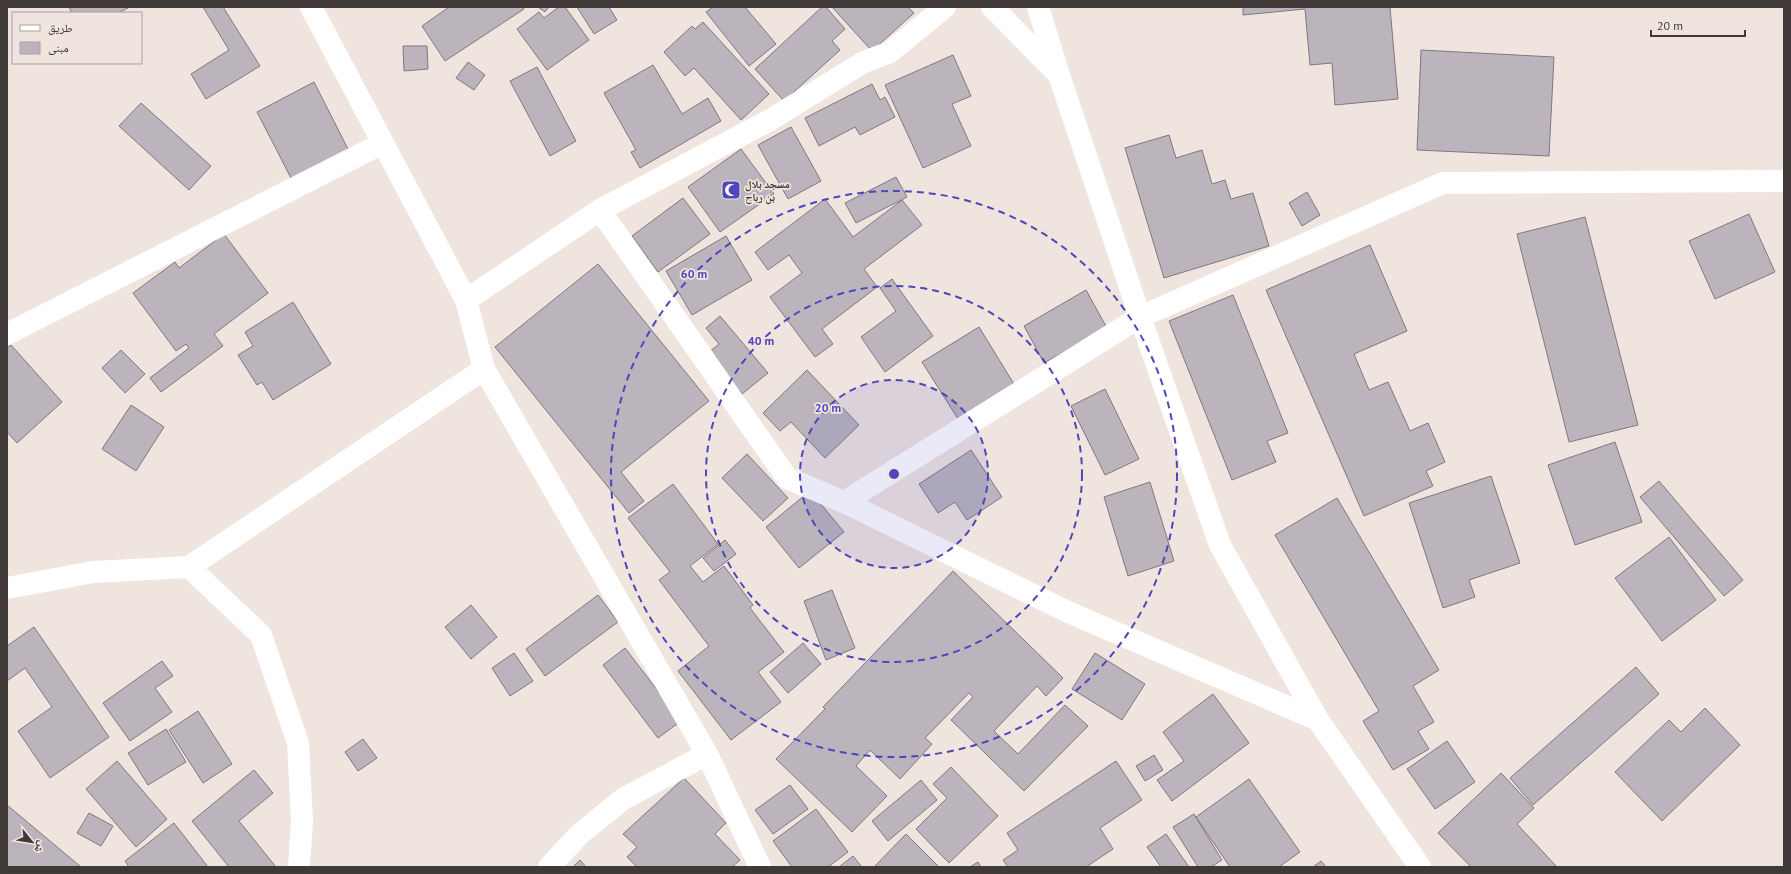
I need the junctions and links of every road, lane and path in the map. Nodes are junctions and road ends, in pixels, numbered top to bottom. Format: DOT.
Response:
graph roads {
  1 [pos="311,7"];
  2 [pos="945,7"];
  3 [pos="992,7"];
  4 [pos="1038,7"];
  5 [pos="1059,75"];
  6 [pos="383,143"];
  7 [pos="1784,181"];
  8 [pos="600,210"];
  9 [pos="466,300"];
  10 [pos="1140,317"];
  11 [pos="7,334"];
  12 [pos="484,369"];
  13 [pos="844,502"];
  14 [pos="189,567"];
  15 [pos="7,588"];
  16 [pos="1318,720"];
  17 [pos="707,754"];
  18 [pos="299,867"];
  19 [pos="549,867"];
  20 [pos="760,867"];
  21 [pos="1420,867"];
  1 -- 6 [label="street"];
  2 -- 8 [label="street"];
  3 -- 5 [label="street"];
  4 -- 5 [label="street"];
  5 -- 10 [label="street"];
  6 -- 9 [label="street"];
  6 -- 11 [label="street"];
  7 -- 10 [label="street"];
  8 -- 9 [label="street"];
  8 -- 13 [label="street"];
  9 -- 12 [label="street"];
  10 -- 13 [label="street"];
  10 -- 16 [label="street"];
  12 -- 14 [label="street"];
  12 -- 17 [label="street"];
  13 -- 16 [label="street"];
  14 -- 15 [label="street"];
  14 -- 18 [label="street"];
  16 -- 21 [label="street"];
  17 -- 19 [label="street"];
  17 -- 20 [label="street"];
}
